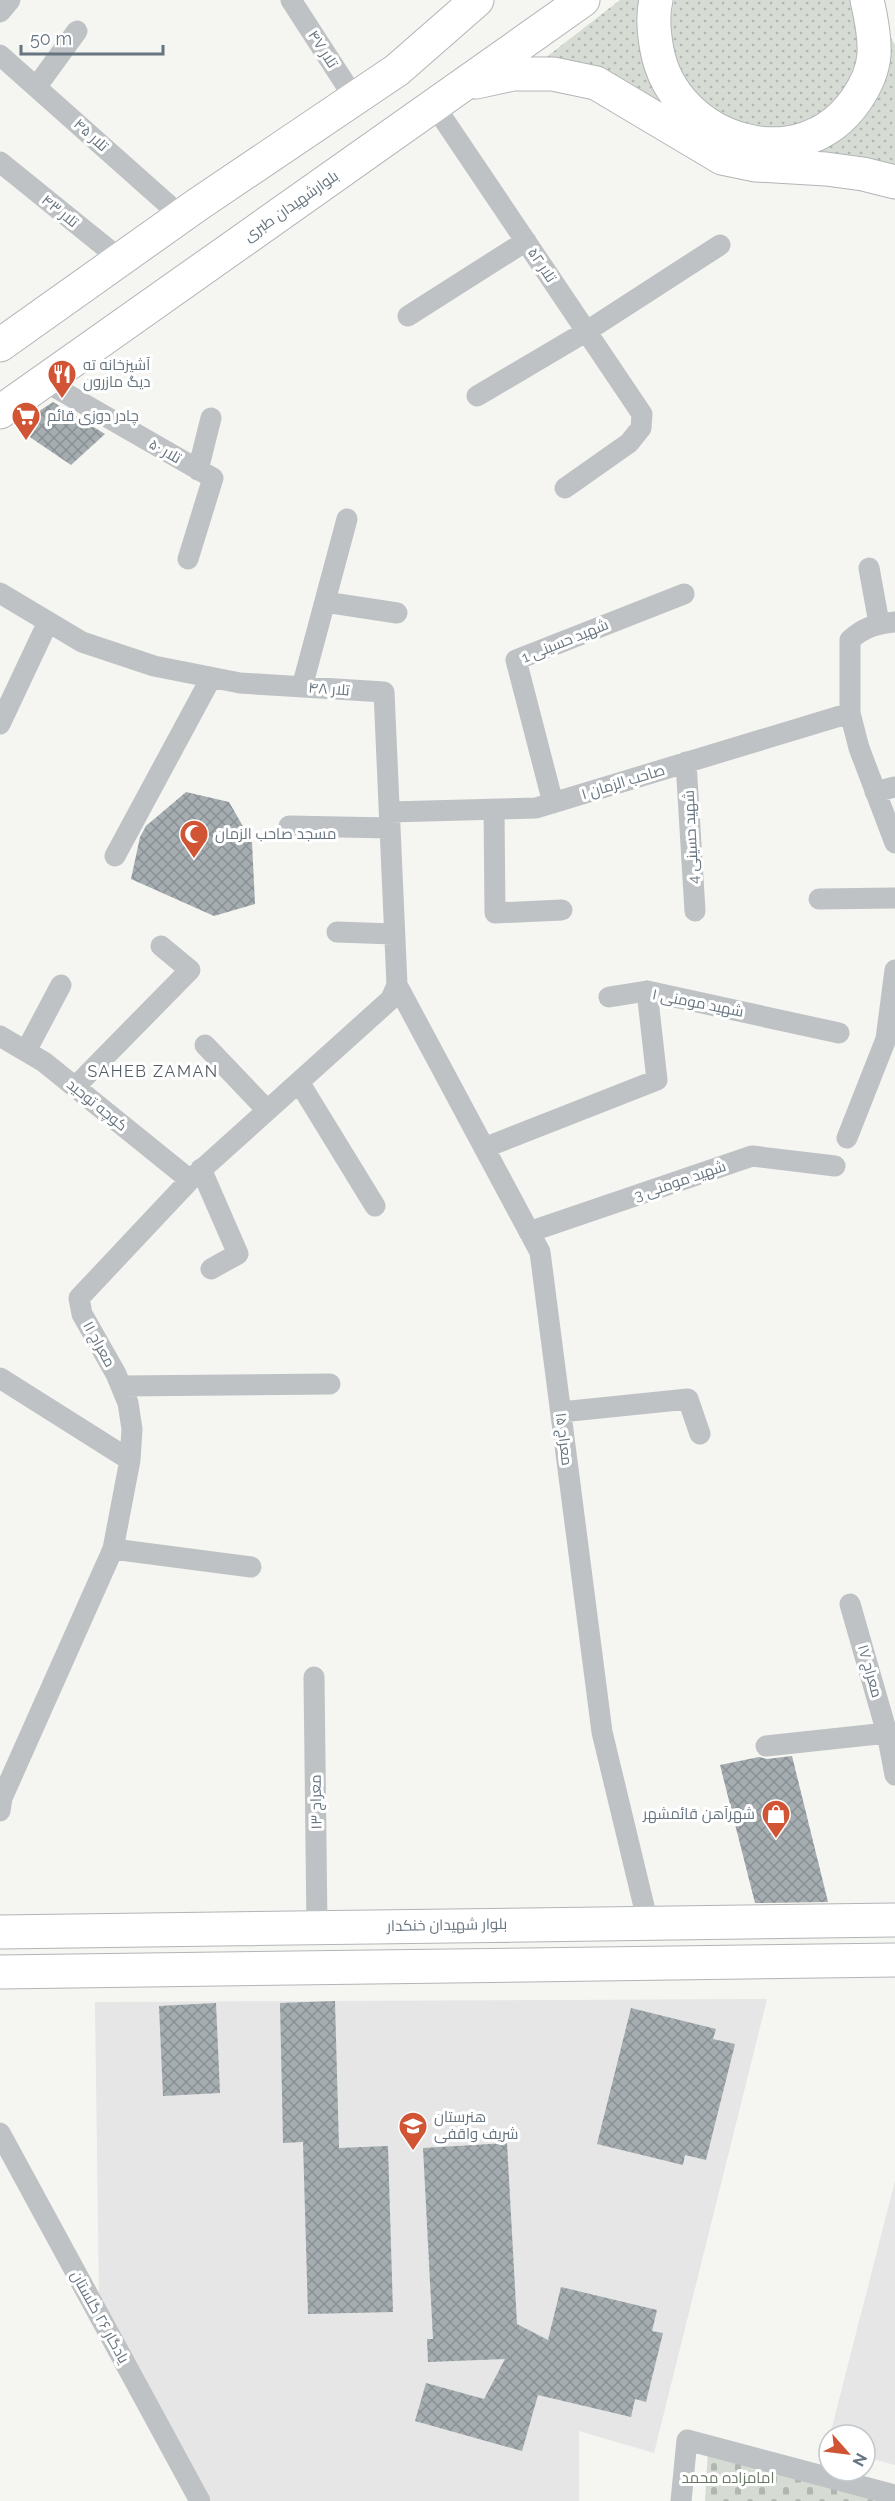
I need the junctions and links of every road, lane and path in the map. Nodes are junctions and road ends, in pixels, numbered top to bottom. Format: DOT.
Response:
graph roads {
  1 [pos="10,0"];
  2 [pos="291,0"];
  3 [pos="449,0"];
  4 [pos="477,0"];
  5 [pos="583,0"];
  6 [pos="656,0"];
  7 [pos="867,0"];
  8 [pos="882,0"];
  9 [pos="0,12"];
  10 [pos="895,22"];
  11 [pos="77,31"];
  12 [pos="0,55"];
  13 [pos="397,70"];
  14 [pos="463,85"];
  15 [pos="37,87"];
  16 [pos="355,99"];
  17 [pos="434,105"];
  18 [pos="0,162"];
  19 [pos="895,182"];
  20 [pos="181,216"];
  21 [pos="526,241"];
  22 [pos="720,245"];
  23 [pos="120,259"];
  24 [pos="408,316"];
  25 [pos="587,331"];
  26 [pos="0,345"];
  27 [pos="44,381"];
  28 [pos="477,396"];
  29 [pos="0,412"];
  30 [pos="211,418"];
  31 [pos="198,470"];
  32 [pos="565,488"];
  33 [pos="347,519"];
  34 [pos="188,559"];
  35 [pos="869,568"];
  36 [pos="0,593"];
  37 [pos="684,594"];
  38 [pos="325,602"];
  39 [pos="397,613"];
  40 [pos="48,622"];
  41 [pos="887,623"];
  42 [pos="212,678"];
  43 [pos="302,687"];
  44 [pos="850,712"];
  45 [pos="0,724"];
  46 [pos="686,762"];
  47 [pos="885,790"];
  48 [pos="553,803"];
  49 [pos="494,809"];
  50 [pos="390,820"];
  51 [pos="289,826"];
  52 [pos="895,843"];
  53 [pos="115,856"];
  54 [pos="895,898"];
  55 [pos="819,899"];
  56 [pos="562,910"];
  57 [pos="695,911"];
  58 [pos="337,932"];
  59 [pos="394,933"];
  60 [pos="161,946"];
  61 [pos="895,970"];
  62 [pos="62,985"];
  63 [pos="397,985"];
  64 [pos="647,991"];
  65 [pos="609,997"];
  66 [pos="840,1033"];
  67 [pos="0,1036"];
  68 [pos="205,1045"];
  69 [pos="26,1051"];
  70 [pos="298,1082"];
  71 [pos="75,1087"];
  72 [pos="267,1110"];
  73 [pos="847,1138"];
  74 [pos="484,1148"];
  75 [pos="836,1166"];
  76 [pos="196,1175"];
  77 [pos="375,1206"];
  78 [pos="530,1232"];
  79 [pos="211,1269"];
  80 [pos="0,1377"];
  81 [pos="330,1384"];
  82 [pos="121,1386"];
  83 [pos="561,1412"];
  84 [pos="700,1434"];
  85 [pos="130,1460"];
  86 [pos="113,1549"];
  87 [pos="251,1567"];
  88 [pos="850,1604"];
  89 [pos="314,1677"];
  90 [pos="887,1732"];
  91 [pos="766,1746"];
  92 [pos="895,1775"];
  93 [pos="0,1811"];
  94 [pos="895,1920"];
  95 [pos="648,1923"];
  96 [pos="317,1927"];
  97 [pos="0,1932"];
  98 [pos="895,1960"];
  99 [pos="0,1972"];
  100 [pos="0,2133"];
  101 [pos="895,2495"];
  102 [pos="200,2501"];
  103 [pos="681,2501"];
  1 -- 9 [label="street"];
  2 -- 16 [label="street, تلار ۴۷"];
  3 -- 13 [label="highway"];
  4 -- 13 [label="highway"];
  5 -- 14 [label="highway, بلوارشهیدان طبری"];
  6 -- 7 [label="highway"];
  8 -- 10 [label="highway"];
  11 -- 15 [label="street"];
  12 -- 15 [label="street, تلار ۴۵"];
  13 -- 16 [label="highway"];
  14 -- 17 [label="highway, بلوارشهیدان طبری"];
  14 -- 19 [label="highway"];
  15 -- 20 [label="street, تلار ۴۵"];
  16 -- 20 [label="highway"];
  17 -- 21 [label="street, تلار ۵۲"];
  17 -- 27 [label="highway, بلوارشهیدان طبری"];
  18 -- 23 [label="street, تلار ۴۳"];
  20 -- 23 [label="highway"];
  21 -- 24 [label="street"];
  21 -- 25 [label="street, تلار ۵۲"];
  22 -- 25 [label="street"];
  23 -- 26 [label="highway"];
  25 -- 28 [label="street"];
  25 -- 32 [label="street, تلار ۵۲"];
  27 -- 29 [label="highway, بلوارشهیدان طبری"];
  27 -- 31 [label="street, تلار ۵۰"];
  30 -- 31 [label="street"];
  31 -- 34 [label="street, تلار ۵۰"];
  33 -- 38 [label="street"];
  35 -- 41 [label="street"];
  36 -- 40 [label="street, تلار ۴۸"];
  37 -- 48 [label="street, شهید حسینی 1"];
  38 -- 39 [label="street"];
  38 -- 43 [label="street"];
  40 -- 42 [label="street, تلار ۴۸"];
  40 -- 45 [label="street"];
  41 -- 44 [label="street"];
  42 -- 43 [label="street, تلار ۴۸"];
  42 -- 53 [label="street"];
  43 -- 50 [label="street, تلار ۴۸"];
  44 -- 46 [label="street, صاحب الزمان ۱"];
  44 -- 47 [label="street"];
  46 -- 48 [label="street, صاحب الزمان ۱"];
  46 -- 57 [label="street, شهید حسینی 4"];
  47 -- 52 [label="street"];
  48 -- 49 [label="street, صاحب الزمان ۱"];
  49 -- 50 [label="street, صاحب الزمان ۱"];
  49 -- 56 [label="street"];
  50 -- 51 [label="street, صاحب الزمان ۱"];
  50 -- 59 [label="street, تلار ۴۸"];
  54 -- 55 [label="street"];
  58 -- 59 [label="street"];
  59 -- 63 [label="street, تلار ۴۸"];
  60 -- 71 [label="street"];
  61 -- 73 [label="street"];
  62 -- 69 [label="street"];
  63 -- 70 [label="street, معراج ۱۱"];
  63 -- 74 [label="street, معراج ۱۵"];
  64 -- 65 [label="street"];
  64 -- 66 [label="street, شهید مومنی ۱"];
  64 -- 74 [label="street, شهید مومنی ۱"];
  67 -- 69 [label="street, کوچه توحید"];
  68 -- 72 [label="street"];
  69 -- 71 [label="street, کوچه توحید"];
  70 -- 72 [label="street, معراج ۱۱"];
  70 -- 77 [label="street"];
  71 -- 76 [label="street, کوچه توحید"];
  72 -- 76 [label="street, معراج ۱۱"];
  74 -- 78 [label="street, معراج ۱۵"];
  75 -- 78 [label="street, شهید مومنی 3"];
  76 -- 79 [label="street"];
  76 -- 82 [label="street, معراج ۱۱"];
  78 -- 83 [label="street, معراج ۱۵"];
  80 -- 85 [label="street"];
  81 -- 82 [label="street"];
  82 -- 85 [label="street, معراج ۱۱"];
  83 -- 84 [label="street"];
  83 -- 95 [label="street, معراج ۱۵"];
  85 -- 86 [label="street, معراج ۱۱"];
  86 -- 87 [label="street"];
  86 -- 93 [label="street, معراج ۱۱"];
  88 -- 90 [label="street, معراج ۱۷"];
  89 -- 96 [label="street, معراج ۱۳"];
  90 -- 91 [label="street"];
  90 -- 92 [label="street, معراج ۱۷"];
  94 -- 95 [label="highway, بلوار شهیدان خنکدار"];
  95 -- 96 [label="highway, بلوار شهیدان خنکدار"];
  96 -- 97 [label="highway, بلوار شهیدان خنکدار"];
  98 -- 99 [label="highway"];
  100 -- 102 [label="street, یادگار ۲۶ گلستان"];
  101 -- 103 [label="street"];
}
